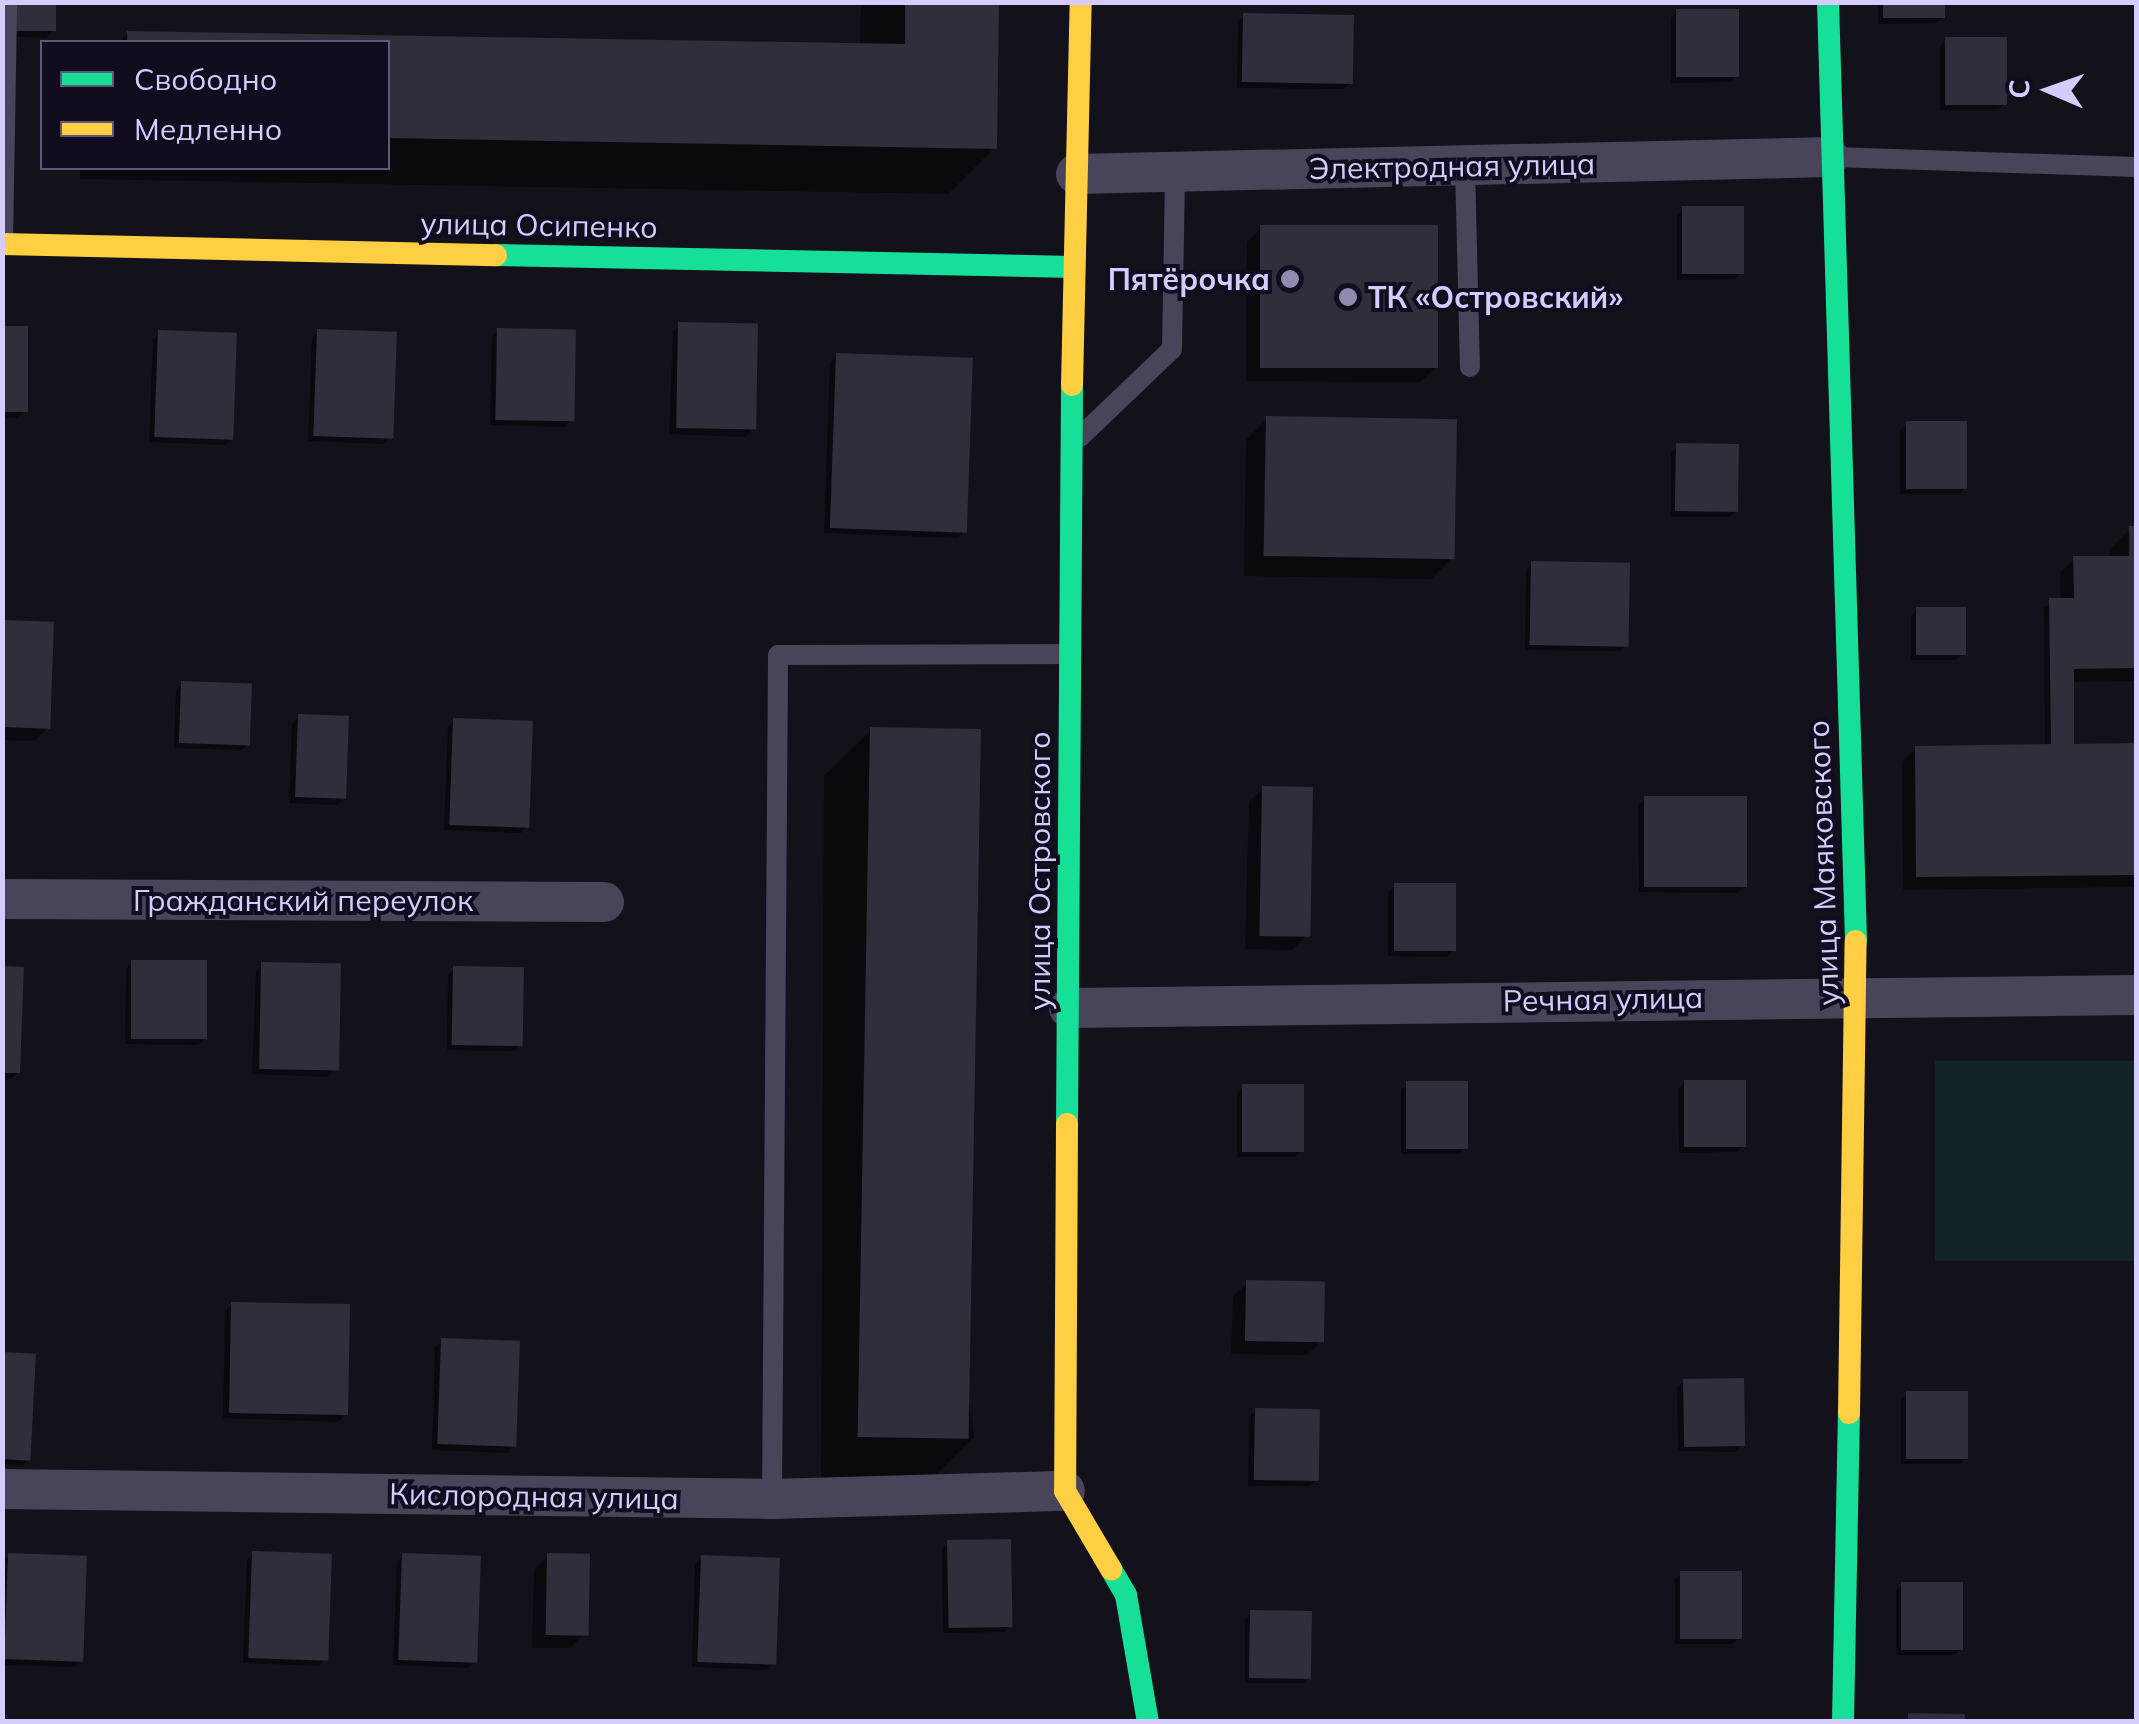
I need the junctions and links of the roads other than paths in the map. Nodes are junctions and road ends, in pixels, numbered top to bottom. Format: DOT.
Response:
graph roads {
  1 [pos="7,2"];
  2 [pos="1081,2"];
  3 [pos="1828,2"];
  4 [pos="1828,157"];
  5 [pos="1464,166"];
  6 [pos="2136,167"];
  7 [pos="1175,172"];
  8 [pos="1076,174"];
  9 [pos="3,244"];
  10 [pos="1074,267"];
  11 [pos="1470,367"];
  12 [pos="1071,445"];
  13 [pos="1070,654"];
  14 [pos="2,899"];
  15 [pos="604,902"];
  16 [pos="1858,995"];
  17 [pos="2136,995"];
  18 [pos="1069,1008"];
  19 [pos="2,1490"];
  20 [pos="1065,1490"];
  21 [pos="772,1499"];
  22 [pos="1148,1722"];
  23 [pos="1844,1722"];
  1 -- 9 [label="lane"];
  2 -- 8 [label="street, улица Островского"];
  3 -- 4 [label="street, улица Маяковского"];
  4 -- 5 [label="street, Электродная улица"];
  4 -- 6 [label="lane"];
  4 -- 16 [label="street, улица Маяковского"];
  5 -- 7 [label="street, Электродная улица"];
  5 -- 11 [label="lane"];
  7 -- 8 [label="street, Электродная улица"];
  7 -- 12 [label="lane"];
  8 -- 10 [label="street, улица Островского"];
  9 -- 10 [label="street, улица Осипенко"];
  10 -- 12 [label="street, улица Островского"];
  12 -- 13 [label="street, улица Островского"];
  13 -- 18 [label="street, улица Островского"];
  13 -- 21 [label="lane"];
  14 -- 15 [label="street, Гражданский переулок"];
  16 -- 17 [label="street, Речная улица"];
  16 -- 18 [label="street, Речная улица"];
  16 -- 23 [label="street, улица Маяковского"];
  18 -- 20 [label="street, улица Островского"];
  19 -- 21 [label="street, Кислородная улица"];
  20 -- 21 [label="street, Кислородная улица"];
  20 -- 22 [label="street"];
}
